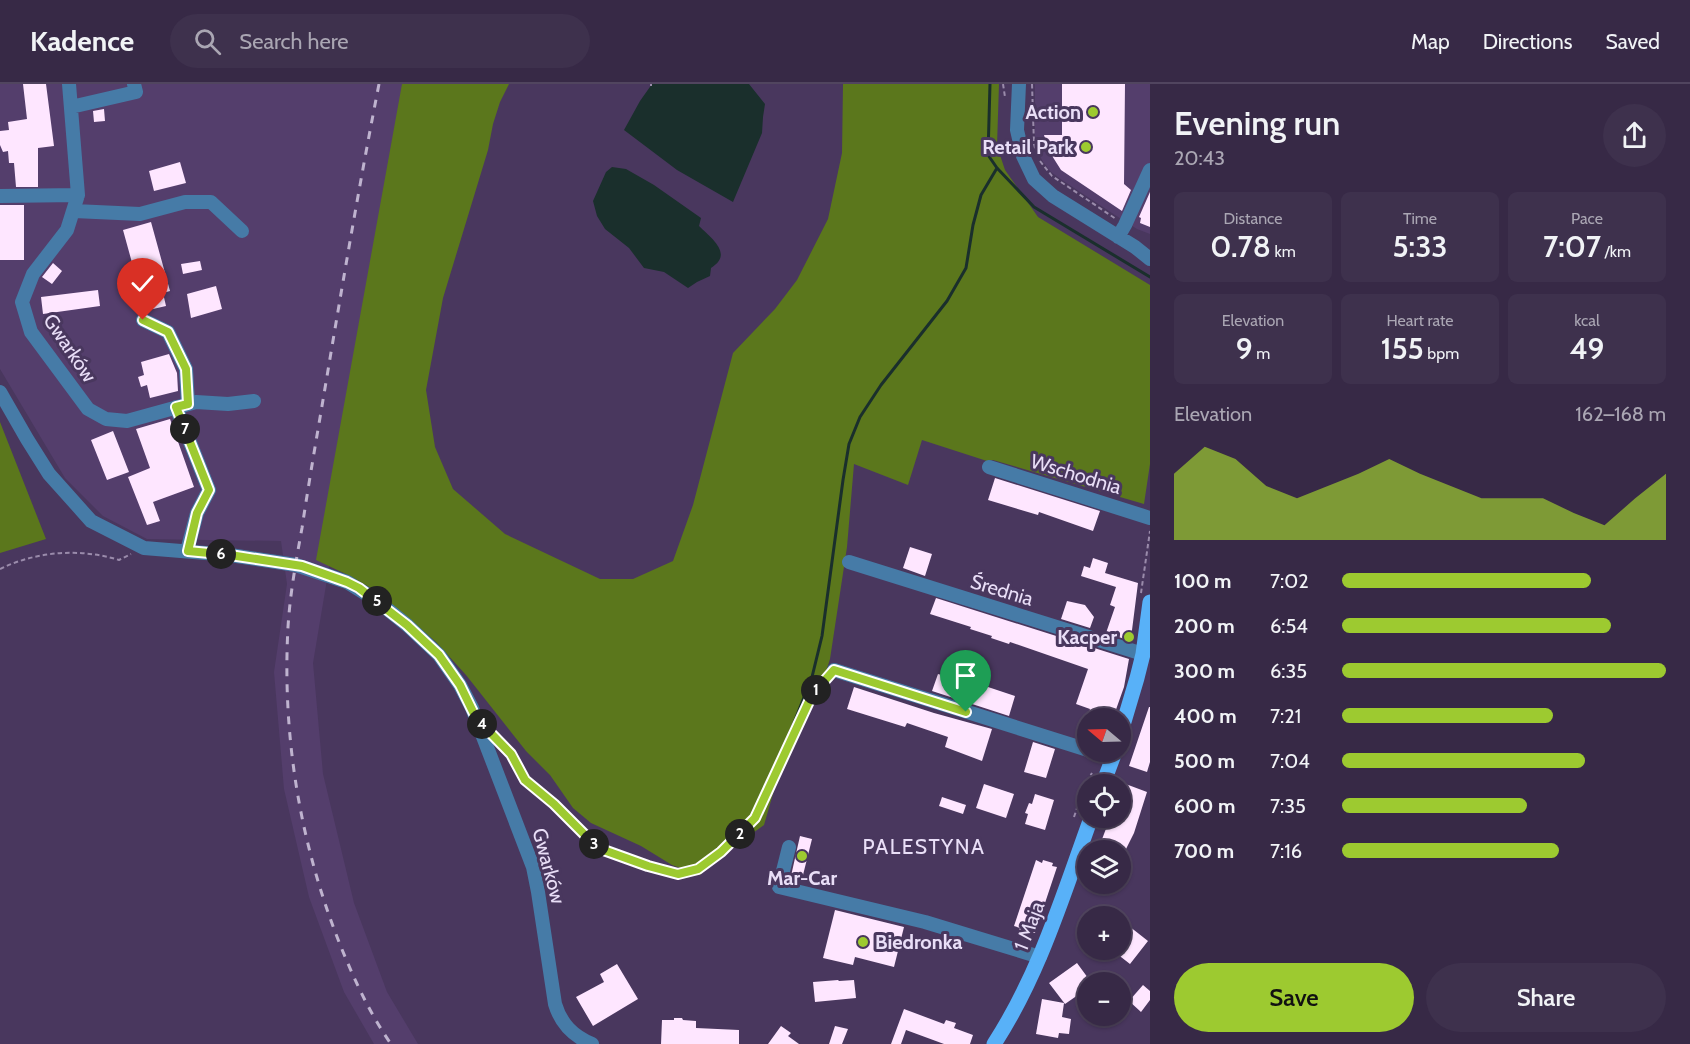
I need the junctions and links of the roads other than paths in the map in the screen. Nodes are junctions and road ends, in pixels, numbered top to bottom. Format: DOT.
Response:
graph roads {
  1 [pos="69,84"];
  2 [pos="135,84"];
  3 [pos="1019,84"];
  4 [pos="71,107"];
  5 [pos="1150,170"];
  6 [pos="78,195"];
  7 [pos="0,196"];
  8 [pos="74,210"];
  9 [pos="242,231"];
  10 [pos="1122,231"];
  11 [pos="1135,247"];
  12 [pos="1150,250"];
  13 [pos="1150,259"];
  14 [pos="143,320"];
  15 [pos="0,392"];
  16 [pos="254,401"];
  17 [pos="182,405"];
  18 [pos="989,467"];
  19 [pos="1150,518"];
  20 [pos="188,551"];
  21 [pos="849,562"];
  22 [pos="1150,602"];
  23 [pos="1143,654"];
  24 [pos="834,670"];
  25 [pos="1128,708"];
  26 [pos="1077,747"];
  27 [pos="1087,828"];
  28 [pos="789,847"];
  29 [pos="1040,957"];
  30 [pos="1000,1040"];
  31 [pos="592,1044"];
  1 -- 4 [label="street, Gwarków"];
  2 -- 4 [label="street"];
  3 -- 10 [label="street"];
  4 -- 6 [label="street, Gwarków"];
  5 -- 10 [label="street"];
  6 -- 7 [label="street"];
  6 -- 8 [label="street, Gwarków"];
  8 -- 9 [label="street"];
  8 -- 17 [label="street, Gwarków"];
  10 -- 11 [label="street"];
  11 -- 12 [label="street"];
  11 -- 13 [label="street"];
  14 -- 17 [label="street"];
  15 -- 20 [label="street, Gwarków"];
  16 -- 17 [label="street, Gwarków"];
  17 -- 20 [label="street"];
  18 -- 19 [label="street, Wschodnia"];
  20 -- 31 [label="street, Gwarków"];
  21 -- 23 [label="street, Średnia"];
  22 -- 23 [label="main road"];
  23 -- 25 [label="main road"];
  24 -- 26 [label="street"];
  27 -- 29 [label="main road, 1 Maja"];
  28 -- 29 [label="street"];
  29 -- 30 [label="main road, 1 Maja"];
}
